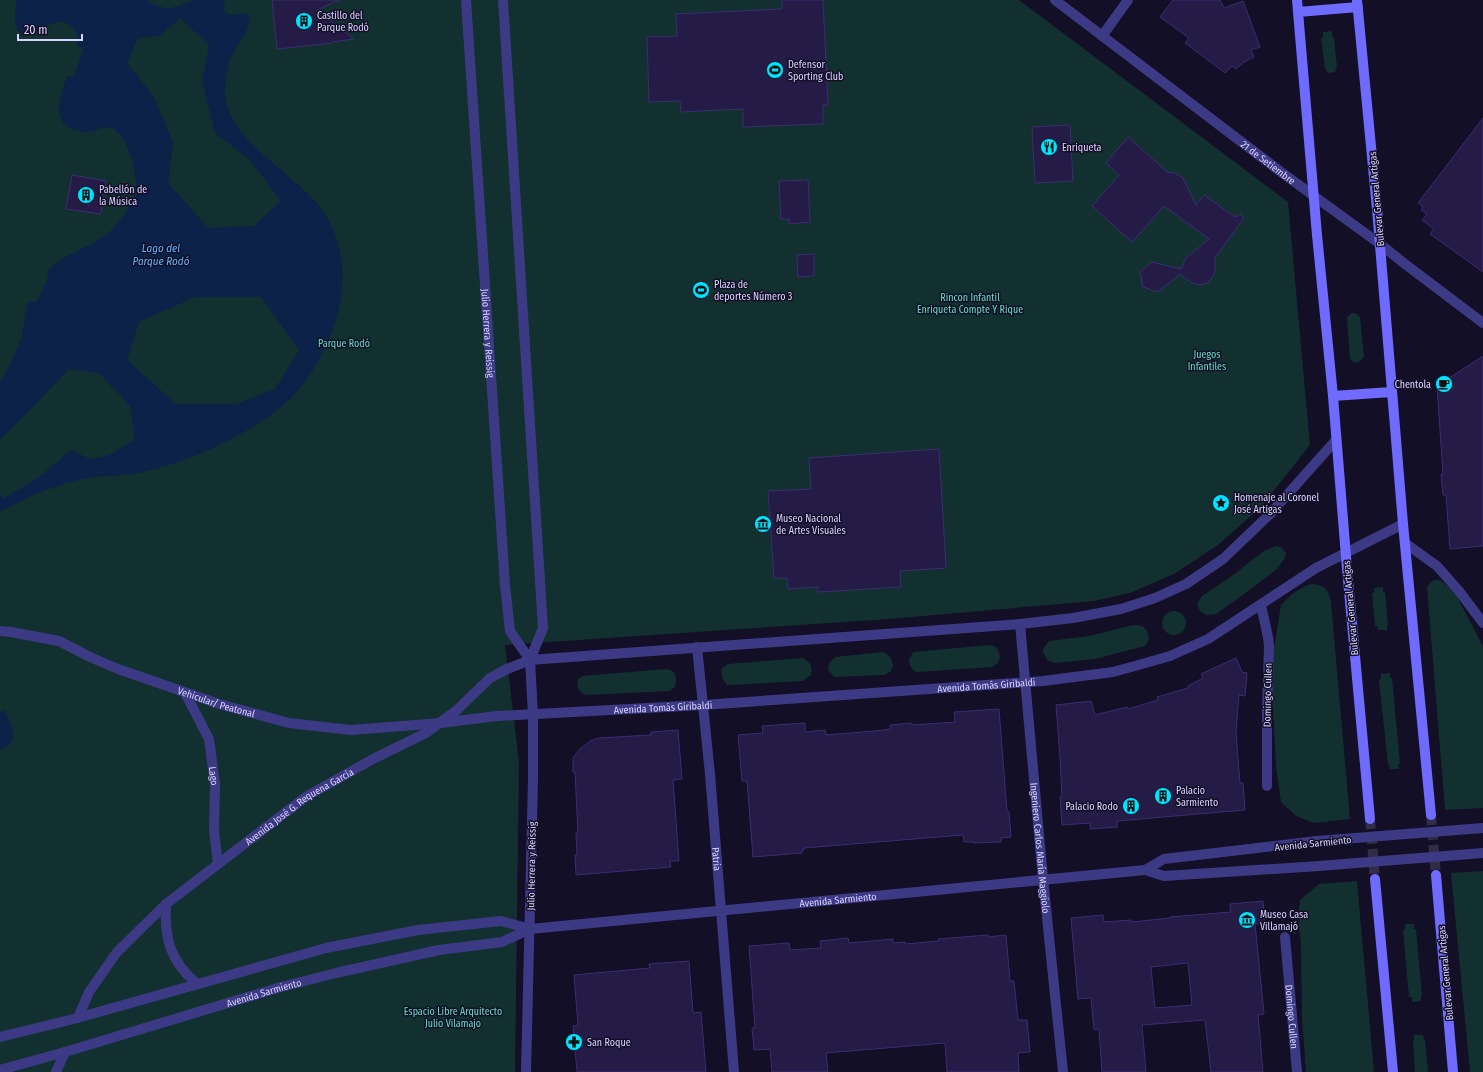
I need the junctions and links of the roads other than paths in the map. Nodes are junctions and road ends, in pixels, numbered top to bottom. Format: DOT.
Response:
graph roads {
  1 [pos="466,0"];
  2 [pos="503,0"];
  3 [pos="1055,0"];
  4 [pos="1128,0"];
  5 [pos="1297,0"];
  6 [pos="1357,3"];
  7 [pos="1298,12"];
  8 [pos="1102,36"];
  9 [pos="1314,194"];
  10 [pos="1380,244"];
  11 [pos="1483,323"];
  12 [pos="1391,392"];
  13 [pos="1333,396"];
  14 [pos="1336,440"];
  15 [pos="1403,524"];
  16 [pos="1405,543"];
  17 [pos="1345,552"];
  18 [pos="1261,605"];
  19 [pos="1483,623"];
  20 [pos="1020,624"];
  21 [pos="0,631"];
  22 [pos="697,647"];
  23 [pos="530,660"];
  24 [pos="1025,682"];
  25 [pos="185,693"];
  26 [pos="703,705"];
  27 [pos="532,715"];
  28 [pos="441,723"];
  29 [pos="1267,786"];
  30 [pos="1431,815"];
  31 [pos="1370,819"];
  32 [pos="1483,828"];
  33 [pos="1483,853"];
  34 [pos="218,864"];
  35 [pos="1145,870"];
  36 [pos="1436,875"];
  37 [pos="1043,879"];
  38 [pos="1375,879"];
  39 [pos="166,904"];
  40 [pos="720,910"];
  41 [pos="530,929"];
  42 [pos="1285,937"];
  43 [pos="197,984"];
  44 [pos="78,1018"];
  45 [pos="0,1037"];
  46 [pos="65,1052"];
  47 [pos="0,1070"];
  48 [pos="56,1072"];
  49 [pos="526,1072"];
  50 [pos="734,1072"];
  51 [pos="1063,1072"];
  52 [pos="1297,1072"];
  53 [pos="1393,1072"];
  54 [pos="1454,1072"];
  1 -- 23 [label="street, Julio Herrera y Reissig"];
  2 -- 23 [label="street, Julio Herrera y Reissig"];
  3 -- 8 [label="street, 21 de Setiembre"];
  4 -- 8 [label="street"];
  5 -- 7 [label="main road, Bulevar General Artigas"];
  6 -- 7 [label="main road, Bulevar General Artigas"];
  6 -- 10 [label="main road, Bulevar General Artigas"];
  7 -- 9 [label="main road, Bulevar General Artigas"];
  8 -- 9 [label="street, 21 de Setiembre"];
  9 -- 10 [label="street, 21 de Setiembre"];
  9 -- 13 [label="main road, Bulevar General Artigas"];
  10 -- 11 [label="street, 21 de Setiembre"];
  10 -- 12 [label="main road, Bulevar General Artigas"];
  12 -- 13 [label="main road"];
  12 -- 15 [label="main road, Bulevar General Artigas"];
  13 -- 14 [label="main road, Bulevar General Artigas"];
  14 -- 17 [label="main road, Bulevar General Artigas"];
  14 -- 20 [label="street"];
  15 -- 16 [label="main road, Bulevar General Artigas"];
  15 -- 17 [label="street, Avenida Tomás Giribaldi"];
  16 -- 19 [label="street"];
  16 -- 30 [label="main road, Bulevar General Artigas"];
  17 -- 18 [label="street, Avenida Tomás Giribaldi"];
  17 -- 31 [label="main road, Bulevar General Artigas"];
  18 -- 24 [label="street, Avenida Tomás Giribaldi"];
  18 -- 29 [label="street, Domingo Cullen"];
  20 -- 22 [label="street"];
  20 -- 24 [label="street, Ingeniero Carlos María Maggiolo"];
  21 -- 25 [label="street, Vehicular/ Peatonal"];
  22 -- 23 [label="street"];
  22 -- 26 [label="street, Patria"];
  23 -- 27 [label="street, Julio Herrera y Reissig"];
  23 -- 28 [label="street, Avenida José G. Requena García"];
  24 -- 26 [label="street, Avenida Tomás Giribaldi"];
  24 -- 37 [label="street, Ingeniero Carlos María Maggiolo"];
  25 -- 28 [label="street, Vehicular/ Peatonal"];
  25 -- 34 [label="street, Lago"];
  26 -- 27 [label="street, Avenida Tomás Giribaldi"];
  26 -- 40 [label="street, Patria"];
  27 -- 28 [label="street, Avenida José G. Requena García"];
  27 -- 41 [label="street, Julio Herrera y Reissig"];
  28 -- 34 [label="street, Avenida José G. Requena García"];
  32 -- 35 [label="street, Avenida Sarmiento, bridge"];
  33 -- 35 [label="street, Avenida Sarmiento, bridge"];
  34 -- 39 [label="street, Avenida José G. Requena García"];
  35 -- 37 [label="street, Avenida Sarmiento"];
  36 -- 54 [label="main road, Bulevar General Artigas"];
  37 -- 40 [label="street, Avenida Sarmiento"];
  37 -- 51 [label="street, Ingeniero Carlos María Maggiolo"];
  38 -- 53 [label="main road"];
  39 -- 43 [label="street"];
  39 -- 44 [label="street, Avenida José G. Requena García"];
  40 -- 41 [label="street, Avenida Sarmiento"];
  40 -- 50 [label="street, Patria"];
  41 -- 43 [label="street, Avenida Sarmiento"];
  41 -- 46 [label="street, Avenida Sarmiento"];
  41 -- 49 [label="street, Julio Herrera y Reissig"];
  42 -- 52 [label="street, Domingo Cullen"];
  43 -- 44 [label="street, Avenida Sarmiento"];
  44 -- 45 [label="street, Avenida Sarmiento"];
  46 -- 47 [label="street, Avenida Sarmiento"];
  46 -- 48 [label="street"];
}
